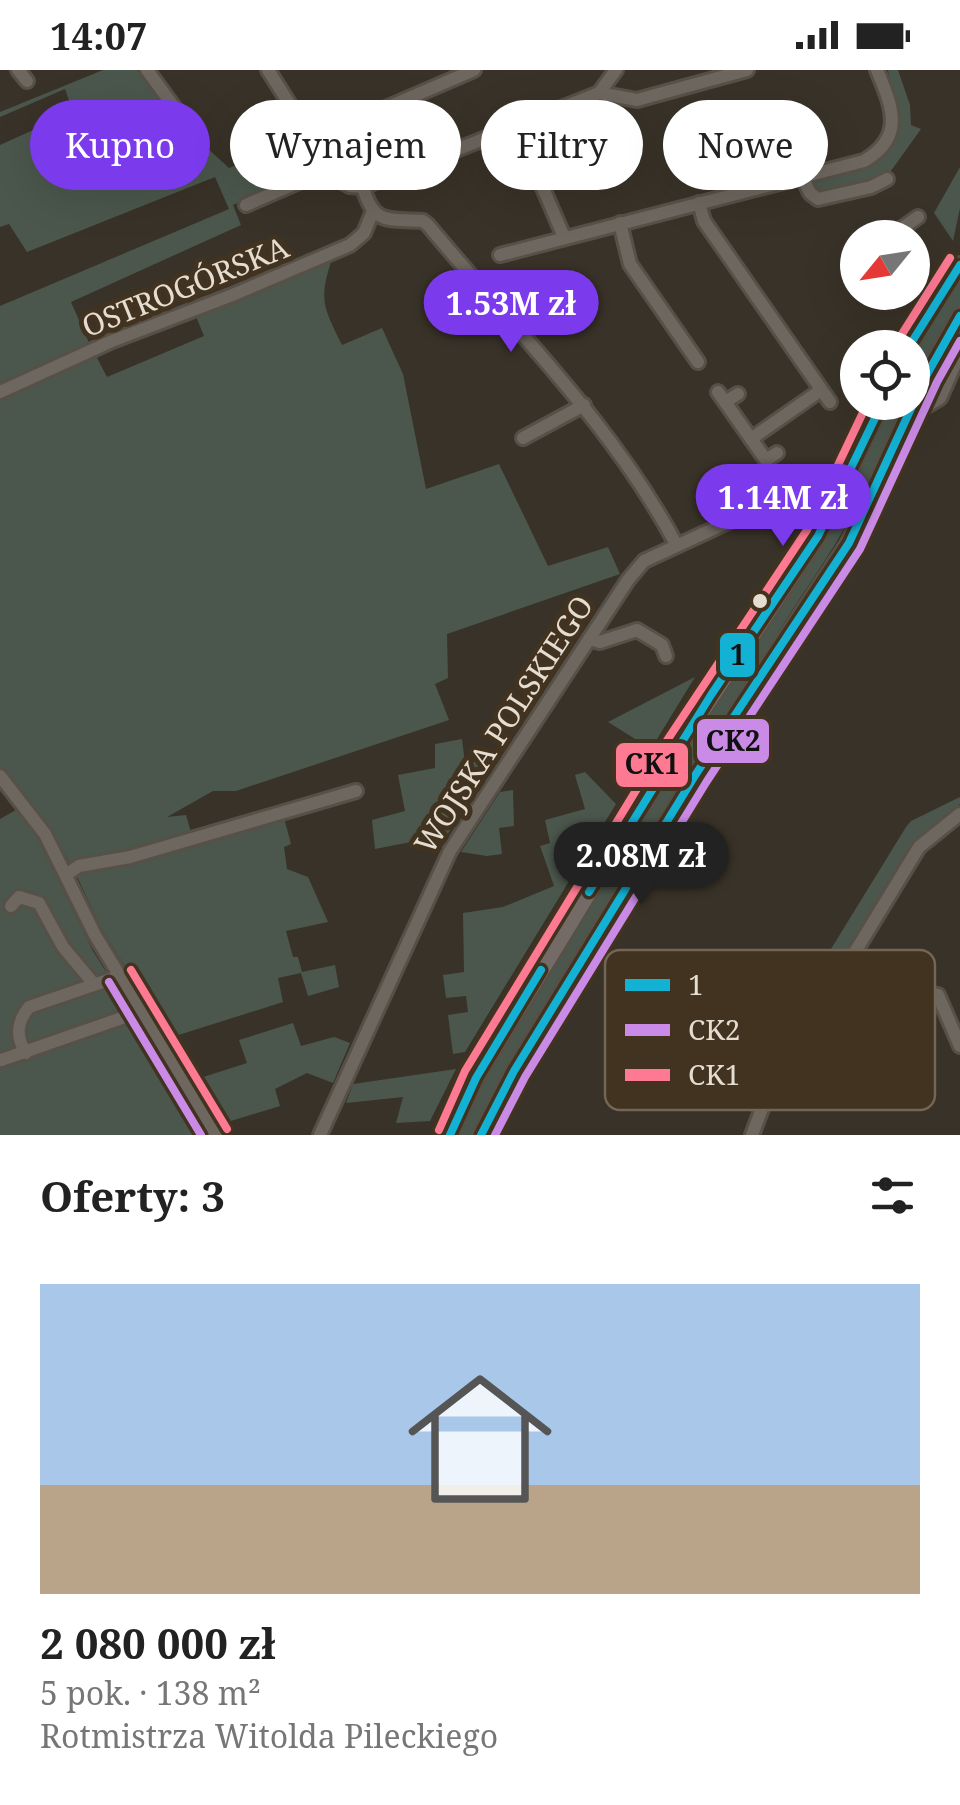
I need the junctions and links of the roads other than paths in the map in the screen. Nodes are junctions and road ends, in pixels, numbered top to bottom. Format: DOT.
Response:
graph roads {
  1 [pos="147,70"];
  2 [pos="474,70"];
  3 [pos="616,70"];
  4 [pos="747,70"];
  5 [pos="877,70"];
  6 [pos="275,72"];
  7 [pos="599,92"];
  8 [pos="170,100"];
  9 [pos="291,100"];
  10 [pos="404,100"];
  11 [pos="579,100"];
  12 [pos="828,172"];
  13 [pos="887,178"];
  14 [pos="280,190"];
  15 [pos="364,190"];
  16 [pos="544,190"];
  17 [pos="751,190"];
  18 [pos="809,190"];
  19 [pos="699,202"];
  20 [pos="246,205"];
  21 [pos="373,212"];
  22 [pos="918,217"];
  23 [pos="914,220"];
  24 [pos="620,223"];
  25 [pos="564,237"];
  26 [pos="500,255"];
  27 [pos="960,265"];
  28 [pos="960,316"];
  29 [pos="918,330"];
  30 [pos="688,348"];
  31 [pos="960,353"];
  32 [pos="674,358"];
  33 [pos="698,362"];
  34 [pos="930,372"];
  35 [pos="821,390"];
  36 [pos="0,392"];
  37 [pos="738,394"];
  38 [pos="830,402"];
  39 [pos="930,404"];
  40 [pos="584,405"];
  41 [pos="874,420"];
  42 [pos="906,420"];
  43 [pos="523,438"];
  44 [pos="752,439"];
  45 [pos="776,452"];
  46 [pos="836,502"];
  47 [pos="862,517"];
  48 [pos="676,544"];
  49 [pos="588,640"];
  50 [pos="666,656"];
  51 [pos="0,776"];
  52 [pos="356,791"];
  53 [pos="960,814"];
  54 [pos="67,874"];
  55 [pos="11,906"];
  56 [pos="858,950"];
  57 [pos="120,976"];
  58 [pos="94,984"];
  59 [pos="935,995"];
  60 [pos="142,1011"];
  61 [pos="960,1046"];
  62 [pos="26,1053"];
  63 [pos="0,1060"];
  64 [pos="761,1110"];
  65 [pos="216,1135"];
  66 [pos="320,1135"];
  67 [pos="450,1135"];
  68 [pos="482,1135"];
  69 [pos="752,1135"];
  1 -- 8 [label="street"];
  2 -- 10 [label="street"];
  3 -- 7 [label="street"];
  4 -- 7 [label="street"];
  5 -- 12 [label="street"];
  6 -- 9 [label="street"];
  7 -- 11 [label="street"];
  13 -- 18 [label="street"];
  14 -- 20 [label="street"];
  15 -- 21 [label="street"];
  16 -- 25 [label="street"];
  17 -- 19 [label="street"];
  19 -- 24 [label="street"];
  19 -- 35 [label="street"];
  21 -- 36 [label="street, OSTROGÓRSKA"];
  21 -- 40 [label="street"];
  22 -- 23 [label="street"];
  24 -- 25 [label="street"];
  24 -- 30 [label="street"];
  25 -- 26 [label="street"];
  27 -- 29 [label="main road"];
  28 -- 34 [label="main road"];
  30 -- 32 [label="street"];
  30 -- 33 [label="street"];
  31 -- 39 [label="street"];
  35 -- 38 [label="street"];
  35 -- 44 [label="street"];
  37 -- 44 [label="street"];
  40 -- 43 [label="street"];
  40 -- 48 [label="street"];
  41 -- 46 [label="main road"];
  42 -- 47 [label="main road"];
  44 -- 45 [label="street"];
  46 -- 47 [label="street"];
  46 -- 48 [label="street, WOJSKA POLSKIEGO"];
  46 -- 67 [label="main road"];
  47 -- 68 [label="main road"];
  48 -- 49 [label="street, WOJSKA POLSKIEGO"];
  49 -- 50 [label="street"];
  49 -- 66 [label="street, WOJSKA POLSKIEGO"];
  51 -- 54 [label="street"];
  52 -- 54 [label="street"];
  53 -- 56 [label="street"];
  54 -- 57 [label="street"];
  55 -- 58 [label="street"];
  57 -- 58 [label="street"];
  57 -- 60 [label="street"];
  58 -- 62 [label="street"];
  59 -- 61 [label="street"];
  60 -- 62 [label="street"];
  60 -- 65 [label="street"];
  62 -- 63 [label="street"];
  64 -- 69 [label="street"];
}
